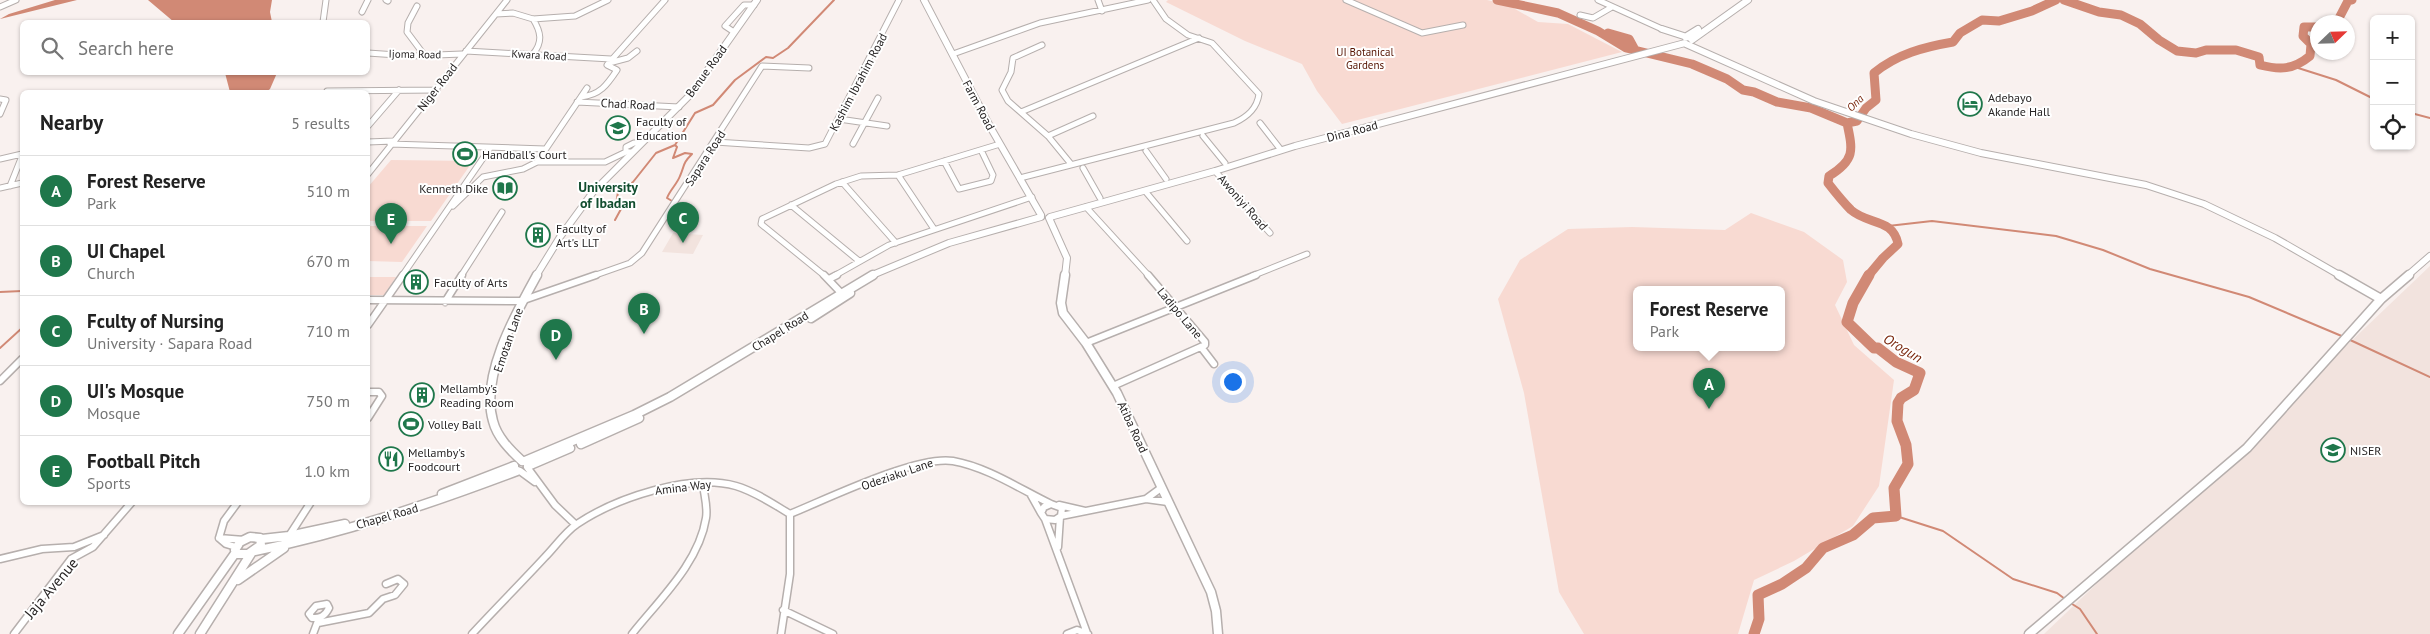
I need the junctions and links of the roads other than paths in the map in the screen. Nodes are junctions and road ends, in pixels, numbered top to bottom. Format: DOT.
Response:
graph roads {
  1 [pos="16,0"];
  2 [pos="326,0"];
  3 [pos="368,0"];
  4 [pos="507,0"];
  5 [pos="608,0"];
  6 [pos="664,0"];
  7 [pos="899,0"];
  8 [pos="923,0"];
  9 [pos="1098,0"];
  10 [pos="1148,0"];
  11 [pos="1153,0"];
  12 [pos="1346,0"];
  13 [pos="1598,0"];
  14 [pos="1741,0"];
  15 [pos="1748,0"];
  16 [pos="744,2"];
  17 [pos="755,3"];
  18 [pos="417,6"];
  19 [pos="0,7"];
  20 [pos="1612,7"];
  21 [pos="1102,11"];
  22 [pos="362,12"];
  23 [pos="496,14"];
  24 [pos="1580,16"];
  25 [pos="533,19"];
  26 [pos="323,20"];
  27 [pos="1463,25"];
  28 [pos="1662,30"];
  29 [pos="734,32"];
  30 [pos="1199,38"];
  31 [pos="1685,40"];
  32 [pos="1042,45"];
  33 [pos="637,51"];
  34 [pos="464,52"];
  35 [pos="370,53"];
  36 [pos="533,54"];
  37 [pos="953,54"];
  38 [pos="425,56"];
  39 [pos="610,61"];
  40 [pos="809,68"];
  41 [pos="587,88"];
  42 [pos="370,90"];
  43 [pos="399,90"];
  44 [pos="437,90"];
  45 [pos="580,97"];
  46 [pos="878,98"];
  47 [pos="0,99"];
  48 [pos="577,102"];
  49 [pos="679,107"];
  50 [pos="1021,112"];
  51 [pos="0,114"];
  52 [pos="1093,116"];
  53 [pos="839,119"];
  54 [pos="1260,123"];
  55 [pos="370,124"];
  56 [pos="865,124"];
  57 [pos="888,126"];
  58 [pos="1048,136"];
  59 [pos="1203,136"];
  60 [pos="370,142"];
  61 [pos="715,142"];
  62 [pos="392,143"];
  63 [pos="854,144"];
  64 [pos="1000,144"];
  65 [pos="490,148"];
  66 [pos="1279,148"];
  67 [pos="545,149"];
  68 [pos="980,150"];
  69 [pos="1146,151"];
  70 [pos="629,152"];
  71 [pos="20,155"];
  72 [pos="0,159"];
  73 [pos="20,160"];
  74 [pos="944,161"];
  75 [pos="536,162"];
  76 [pos="1225,163"];
  77 [pos="1071,164"];
  78 [pos="1083,168"];
  79 [pos="370,171"];
  80 [pos="1216,171"];
  81 [pos="898,175"];
  82 [pos="1020,178"];
  83 [pos="1166,179"];
  84 [pos="842,182"];
  85 [pos="20,184"];
  86 [pos="10,186"];
  87 [pos="0,188"];
  88 [pos="1144,191"];
  89 [pos="1032,197"];
  90 [pos="1100,198"];
  91 [pos="791,205"];
  92 [pos="1086,208"];
  93 [pos="502,212"];
  94 [pos="444,215"];
  95 [pos="1046,218"];
  96 [pos="934,229"];
  97 [pos="1270,233"];
  98 [pos="1187,241"];
  99 [pos="896,243"];
  100 [pos="1307,254"];
  101 [pos="2430,256"];
  102 [pos="859,261"];
  103 [pos="830,279"];
  104 [pos="842,295"];
  105 [pos="2382,299"];
  106 [pos="370,300"];
  107 [pos="386,300"];
  108 [pos="445,302"];
  109 [pos="521,302"];
  110 [pos="1176,306"];
  111 [pos="370,322"];
  112 [pos="1086,343"];
  113 [pos="1201,347"];
  114 [pos="20,361"];
  115 [pos="1214,364"];
  116 [pos="0,381"];
  117 [pos="1113,386"];
  118 [pos="370,392"];
  119 [pos="370,415"];
  120 [pos="521,466"];
  121 [pos="703,484"];
  122 [pos="1161,488"];
  123 [pos="1031,495"];
  124 [pos="1146,499"];
  125 [pos="1168,502"];
  126 [pos="1051,504"];
  127 [pos="129,505"];
  128 [pos="236,505"];
  129 [pos="310,505"];
  130 [pos="1059,505"];
  131 [pos="1089,512"];
  132 [pos="790,514"];
  133 [pos="1043,516"];
  134 [pos="1060,517"];
  135 [pos="576,525"];
  136 [pos="104,535"];
  137 [pos="220,538"];
  138 [pos="244,540"];
  139 [pos="262,540"];
  140 [pos="291,540"];
  141 [pos="236,549"];
  142 [pos="1058,549"];
  143 [pos="253,552"];
  144 [pos="0,559"];
  145 [pos="232,584"];
  146 [pos="386,584"];
  147 [pos="783,610"];
  148 [pos="14,634"];
  149 [pos="178,634"];
  150 [pos="200,634"];
  151 [pos="313,634"];
  152 [pos="472,634"];
  153 [pos="632,634"];
  154 [pos="780,634"];
  155 [pos="833,634"];
  156 [pos="1068,634"];
  157 [pos="1088,634"];
  158 [pos="1218,634"];
  159 [pos="2029,634"];
  1 -- 19 [label="street"];
  2 -- 26 [label="street"];
  3 -- 22 [label="street"];
  4 -- 23 [label="street, Niger Road"];
  5 -- 25 [label="street"];
  6 -- 39 [label="street"];
  7 -- 53 [label="street, Kashim Ibrahim Road"];
  8 -- 37 [label="street, Farm Road"];
  9 -- 21 [label="street"];
  10 -- 21 [label="street"];
  11 -- 30 [label="street"];
  12 -- 27 [label="street"];
  13 -- 20 [label="street"];
  14 -- 31 [label="street"];
  15 -- 31 [label="street"];
  16 -- 17 [label="street"];
  16 -- 29 [label="street"];
  17 -- 29 [label="street, Benue Road"];
  18 -- 38 [label="street"];
  20 -- 24 [label="street"];
  20 -- 28 [label="street"];
  21 -- 37 [label="street"];
  23 -- 25 [label="street"];
  23 -- 34 [label="street, Niger Road"];
  25 -- 36 [label="street"];
  28 -- 31 [label="street"];
  29 -- 49 [label="street, Benue Road"];
  30 -- 50 [label="street"];
  30 -- 77 [label="street"];
  31 -- 66 [label="street, Dina Road"];
  31 -- 105 [label="street"];
  32 -- 50 [label="street"];
  33 -- 39 [label="street"];
  34 -- 36 [label="street, Kwara Road"];
  34 -- 38 [label="street, Ijoma Road"];
  34 -- 44 [label="street, Niger Road"];
  35 -- 38 [label="street, Ijoma Road"];
  36 -- 39 [label="street, Kwara Road"];
  37 -- 64 [label="street, Farm Road"];
  39 -- 45 [label="street"];
  40 -- 61 [label="street, Sapara Road"];
  41 -- 45 [label="street"];
  42 -- 43 [label="street"];
  43 -- 44 [label="street"];
  43 -- 55 [label="street"];
  44 -- 62 [label="street, Niger Road"];
  45 -- 48 [label="street"];
  46 -- 56 [label="street"];
  47 -- 51 [label="street"];
  48 -- 49 [label="street, Chad Road"];
  48 -- 67 [label="street"];
  49 -- 70 [label="street, Benue Road"];
  50 -- 58 [label="street"];
  52 -- 58 [label="street"];
  53 -- 56 [label="street"];
  53 -- 61 [label="street, Kashim Ibrahim Road"];
  54 -- 66 [label="street"];
  56 -- 57 [label="street"];
  56 -- 63 [label="street"];
  58 -- 77 [label="street"];
  59 -- 76 [label="street"];
  60 -- 62 [label="street"];
  61 -- 109 [label="street, Sapara Road"];
  62 -- 65 [label="street"];
  62 -- 79 [label="street, Niger Road"];
  64 -- 68 [label="street"];
  64 -- 82 [label="street, Farm Road"];
  65 -- 67 [label="street"];
  65 -- 94 [label="street"];
  66 -- 76 [label="street, Dina Road"];
  66 -- 80 [label="street, Dina Road"];
  67 -- 75 [label="street"];
  68 -- 74 [label="street"];
  68 -- 74 [label="street"];
  69 -- 83 [label="street"];
  70 -- 75 [label="street"];
  70 -- 109 [label="street, Benue Road"];
  71 -- 72 [label="street"];
  73 -- 86 [label="street"];
  74 -- 81 [label="street"];
  75 -- 94 [label="street"];
  76 -- 83 [label="street, Dina Road"];
  77 -- 82 [label="street"];
  78 -- 90 [label="street"];
  80 -- 88 [label="street, Dina Road"];
  80 -- 97 [label="street, Awoniyi Road"];
  81 -- 84 [label="street"];
  81 -- 96 [label="street"];
  82 -- 89 [label="street, Farm Road"];
  83 -- 90 [label="street, Dina Road"];
  84 -- 91 [label="street"];
  84 -- 99 [label="street"];
  85 -- 86 [label="street"];
  86 -- 87 [label="street"];
  88 -- 92 [label="street, Dina Road"];
  88 -- 98 [label="street"];
  89 -- 95 [label="street, Farm Road"];
  89 -- 96 [label="street"];
  90 -- 95 [label="street, Dina Road"];
  91 -- 102 [label="street"];
  91 -- 103 [label="street"];
  92 -- 95 [label="street, Dina Road"];
  92 -- 110 [label="street, Ladipo Lane"];
  93 -- 108 [label="street"];
  94 -- 107 [label="street"];
  95 -- 104 [label="street, Chapel Road"];
  95 -- 112 [label="street, Atiba Road"];
  96 -- 99 [label="street"];
  99 -- 102 [label="street"];
  100 -- 110 [label="street"];
  101 -- 105 [label="street"];
  102 -- 103 [label="street"];
  103 -- 104 [label="street"];
  104 -- 120 [label="street, Chapel Road"];
  105 -- 159 [label="street"];
  106 -- 107 [label="street, Emotan Lane"];
  107 -- 108 [label="street, Emotan Lane"];
  107 -- 111 [label="street"];
  108 -- 109 [label="street, Emotan Lane"];
  109 -- 120 [label="street, Emotan Lane"];
  110 -- 112 [label="street"];
  110 -- 113 [label="street, Ladipo Lane"];
  112 -- 117 [label="street, Atiba Road"];
  113 -- 115 [label="street"];
  113 -- 117 [label="street, Ladipo Lane"];
  114 -- 116 [label="street"];
  117 -- 122 [label="street, Atiba Road"];
  118 -- 119 [label="street"];
  120 -- 135 [label="street"];
  120 -- 140 [label="street, Chapel Road"];
  121 -- 132 [label="street, Amina Way"];
  121 -- 135 [label="street, Amina Way"];
  121 -- 153 [label="street"];
  122 -- 124 [label="street"];
  122 -- 125 [label="street, Atiba Road"];
  123 -- 126 [label="street, Odeziaku Lane"];
  123 -- 132 [label="street, Odeziaku Lane"];
  123 -- 133 [label="street"];
  124 -- 125 [label="street"];
  124 -- 131 [label="street"];
  125 -- 158 [label="street, Atiba Road"];
  126 -- 130 [label="street"];
  126 -- 133 [label="street"];
  127 -- 136 [label="street, Jaja Avenue"];
  128 -- 137 [label="street"];
  129 -- 140 [label="street"];
  130 -- 131 [label="street"];
  130 -- 134 [label="street"];
  131 -- 134 [label="street"];
  132 -- 147 [label="street"];
  133 -- 134 [label="street"];
  133 -- 142 [label="street"];
  134 -- 142 [label="street"];
  135 -- 152 [label="street, Amina Way"];
  136 -- 144 [label="street"];
  136 -- 148 [label="street, Jaja Avenue"];
  137 -- 138 [label="street"];
  137 -- 141 [label="street"];
  138 -- 139 [label="street, Chapel Road"];
  138 -- 141 [label="street"];
  139 -- 140 [label="street, Chapel Road"];
  139 -- 143 [label="street"];
  140 -- 143 [label="street, Chapel Road"];
  140 -- 145 [label="street"];
  141 -- 143 [label="street, Chapel Road"];
  141 -- 149 [label="street"];
  142 -- 157 [label="street"];
  143 -- 145 [label="street"];
  145 -- 150 [label="street"];
  146 -- 151 [label="street"];
  147 -- 154 [label="street"];
  147 -- 155 [label="street"];
  156 -- 157 [label="street"];
}
